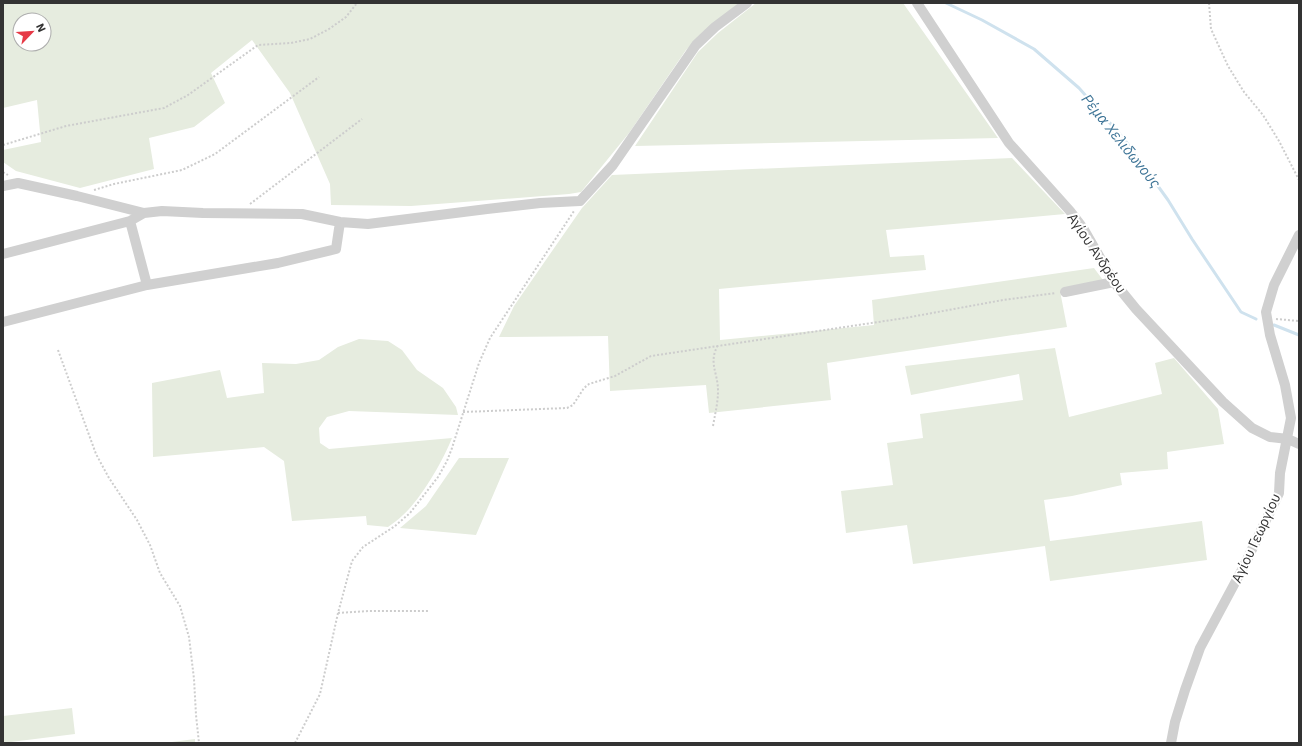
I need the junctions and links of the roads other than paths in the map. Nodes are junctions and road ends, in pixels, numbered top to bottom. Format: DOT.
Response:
graph roads {
  1 [pos="747,3"];
  2 [pos="917,3"];
  3 [pos="3,186"];
  4 [pos="144,213"];
  5 [pos="130,221"];
  6 [pos="340,222"];
  7 [pos="1299,235"];
  8 [pos="3,254"];
  9 [pos="1114,282"];
  10 [pos="147,285"];
  11 [pos="1065,292"];
  12 [pos="3,322"];
  13 [pos="1288,439"];
  14 [pos="1299,444"];
  15 [pos="1171,743"];
  1 -- 6 [label="street"];
  2 -- 9 [label="street, Αγίου Ανδρέου"];
  3 -- 4 [label="street"];
  4 -- 5 [label="street"];
  4 -- 6 [label="street"];
  5 -- 8 [label="street"];
  5 -- 10 [label="street"];
  6 -- 10 [label="street"];
  7 -- 13 [label="street, Αγίου Γεωργίου"];
  9 -- 11 [label="street"];
  9 -- 13 [label="street, Αγίου Ανδρέου"];
  10 -- 12 [label="street"];
  13 -- 14 [label="street, Αγίου Ανδρέου"];
  13 -- 15 [label="street, Αγίου Γεωργίου"];
}
